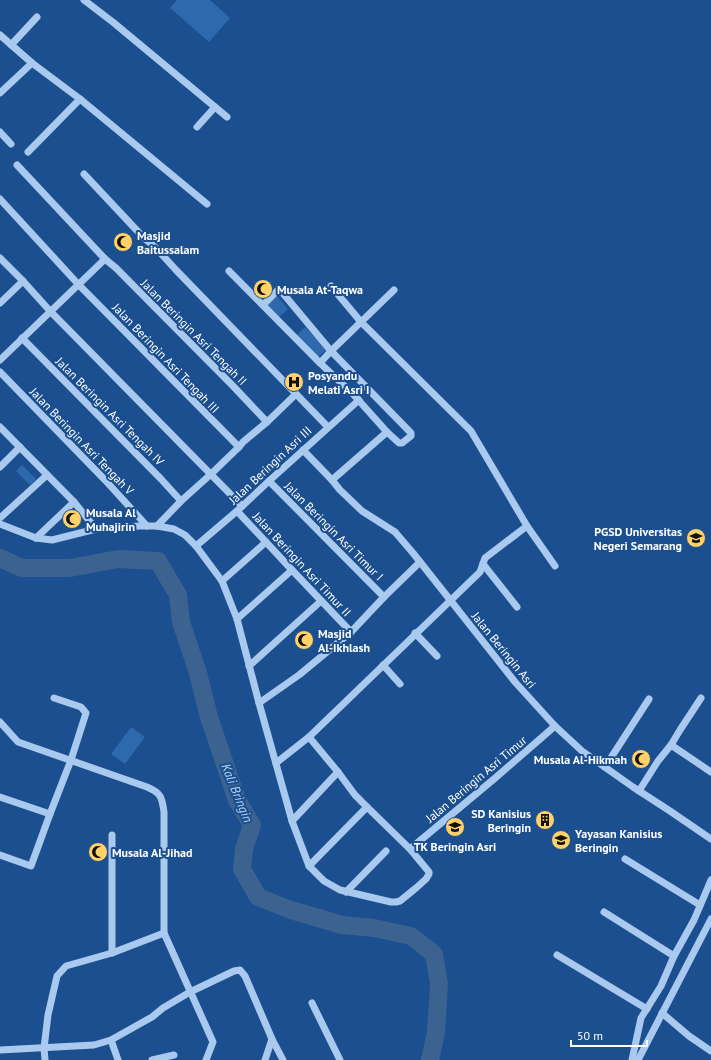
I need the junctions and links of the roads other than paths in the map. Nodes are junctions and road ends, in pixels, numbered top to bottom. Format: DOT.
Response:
graph roads {
  1 [pos="84,0"];
  2 [pos="37,17"];
  3 [pos="0,35"];
  4 [pos="11,45"];
  5 [pos="32,63"];
  6 [pos="0,93"];
  7 [pos="80,99"];
  8 [pos="215,107"];
  9 [pos="227,117"];
  10 [pos="197,127"];
  11 [pos="0,132"];
  12 [pos="11,144"];
  13 [pos="28,152"];
  14 [pos="17,165"];
  15 [pos="84,174"];
  16 [pos="0,199"];
  17 [pos="207,204"];
  18 [pos="0,258"];
  19 [pos="105,259"];
  20 [pos="229,271"];
  21 [pos="23,281"];
  22 [pos="78,284"];
  23 [pos="330,286"];
  24 [pos="394,290"];
  25 [pos="0,303"];
  26 [pos="263,305"];
  27 [pos="50,312"];
  28 [pos="362,322"];
  29 [pos="22,338"];
  30 [pos="331,351"];
  31 [pos="0,360"];
  32 [pos="320,363"];
  33 [pos="0,372"];
  34 [pos="363,384"];
  35 [pos="296,394"];
  36 [pos="353,394"];
  37 [pos="359,400"];
  38 [pos="267,422"];
  39 [pos="0,427"];
  40 [pos="328,427"];
  41 [pos="387,432"];
  42 [pos="239,447"];
  43 [pos="20,448"];
  44 [pos="303,450"];
  45 [pos="0,467"];
  46 [pos="48,475"];
  47 [pos="210,475"];
  48 [pos="332,480"];
  49 [pos="269,481"];
  50 [pos="181,501"];
  51 [pos="74,502"];
  52 [pos="240,508"];
  53 [pos="0,518"];
  54 [pos="0,524"];
  55 [pos="147,526"];
  56 [pos="157,526"];
  57 [pos="527,526"];
  58 [pos="96,529"];
  59 [pos="36,538"];
  60 [pos="266,542"];
  61 [pos="196,546"];
  62 [pos="420,562"];
  63 [pos="483,564"];
  64 [pos="555,566"];
  65 [pos="292,570"];
  66 [pos="222,581"];
  67 [pos="384,596"];
  68 [pos="321,601"];
  69 [pos="451,601"];
  70 [pos="517,608"];
  71 [pos="237,618"];
  72 [pos="351,632"];
  73 [pos="415,634"];
  74 [pos="437,656"];
  75 [pos="383,665"];
  76 [pos="249,666"];
  77 [pos="400,684"];
  78 [pos="54,698"];
  79 [pos="701,698"];
  80 [pos="649,699"];
  81 [pos="259,703"];
  82 [pos="0,722"];
  83 [pos="555,726"];
  84 [pos="309,737"];
  85 [pos="671,745"];
  86 [pos="71,760"];
  87 [pos="276,763"];
  88 [pos="605,767"];
  89 [pos="338,772"];
  90 [pos="711,772"];
  91 [pos="639,791"];
  92 [pos="0,797"];
  93 [pos="367,807"];
  94 [pos="50,814"];
  95 [pos="292,821"];
  96 [pos="112,835"];
  97 [pos="711,839"];
  98 [pos="410,849"];
  99 [pos="386,851"];
  100 [pos="0,855"];
  101 [pos="625,859"];
  102 [pos="309,866"];
  103 [pos="711,880"];
  104 [pos="346,892"];
  105 [pos="700,905"];
  106 [pos="604,912"];
  107 [pos="711,919"];
  108 [pos="164,933"];
  109 [pos="112,953"];
  110 [pos="557,955"];
  111 [pos="674,956"];
  112 [pos="190,992"];
  113 [pos="312,1003"];
  114 [pos="647,1009"];
  115 [pos="662,1013"];
  116 [pos="272,1039"];
  117 [pos="111,1040"];
  118 [pos="44,1048"];
  119 [pos="0,1050"];
  120 [pos="711,1051"];
  121 [pos="174,1055"];
  122 [pos="45,1060"];
  123 [pos="118,1060"];
  124 [pos="152,1060"];
  125 [pos="206,1060"];
  126 [pos="265,1060"];
  127 [pos="283,1060"];
  128 [pos="340,1060"];
  129 [pos="632,1060"];
  130 [pos="638,1060"];
  1 -- 8 [label="street"];
  2 -- 4 [label="street"];
  3 -- 4 [label="street"];
  4 -- 5 [label="street"];
  5 -- 6 [label="street"];
  5 -- 7 [label="street"];
  7 -- 13 [label="street"];
  7 -- 17 [label="street"];
  8 -- 9 [label="street"];
  8 -- 10 [label="street"];
  11 -- 12 [label="street"];
  14 -- 19 [label="street, Jalan Beringin Asri Tengah II"];
  15 -- 35 [label="street"];
  16 -- 22 [label="street, Jalan Beringin Asri Tengah III"];
  18 -- 21 [label="street, Jalan Beringin Asri Timur II"];
  19 -- 22 [label="street"];
  19 -- 38 [label="street, Jalan Beringin Asri Tengah II"];
  20 -- 26 [label="street"];
  21 -- 25 [label="street"];
  21 -- 27 [label="street, Jalan Beringin Asri Timur II"];
  22 -- 27 [label="street"];
  22 -- 42 [label="street, Jalan Beringin Asri Tengah III"];
  23 -- 28 [label="street"];
  24 -- 28 [label="street"];
  26 -- 30 [label="street"];
  26 -- 32 [label="street"];
  27 -- 29 [label="street"];
  27 -- 47 [label="street, Jalan Beringin Asri Timur II"];
  28 -- 30 [label="street"];
  28 -- 57 [label="street"];
  29 -- 31 [label="street"];
  29 -- 50 [label="street, Jalan Beringin Asri Tengah IV"];
  30 -- 32 [label="street"];
  30 -- 34 [label="street"];
  32 -- 36 [label="street"];
  33 -- 55 [label="street, Jalan Beringin Asri Tengah V"];
  34 -- 36 [label="street"];
  34 -- 41 [label="street"];
  35 -- 38 [label="street"];
  35 -- 40 [label="street"];
  36 -- 37 [label="street"];
  37 -- 40 [label="street, Jalan Beringin Asri III"];
  37 -- 41 [label="street"];
  38 -- 42 [label="street"];
  39 -- 43 [label="street"];
  40 -- 44 [label="street, Jalan Beringin Asri III"];
  41 -- 48 [label="street"];
  42 -- 47 [label="street"];
  43 -- 45 [label="street"];
  43 -- 46 [label="street"];
  44 -- 48 [label="street, Jalan Beringin Asri"];
  44 -- 49 [label="street, Jalan Beringin Asri III"];
  46 -- 51 [label="street"];
  46 -- 53 [label="street"];
  47 -- 50 [label="street"];
  47 -- 52 [label="street, Jalan Beringin Asri Timur II"];
  48 -- 62 [label="street, Jalan Beringin Asri"];
  49 -- 52 [label="street, Jalan Beringin Asri III"];
  49 -- 67 [label="street, Jalan Beringin Asri Timur I"];
  50 -- 56 [label="street"];
  51 -- 58 [label="street"];
  51 -- 59 [label="street"];
  52 -- 60 [label="street, Jalan Beringin Asri Timur II"];
  52 -- 61 [label="street, Jalan Beringin Asri III"];
  54 -- 59 [label="street"];
  55 -- 56 [label="street"];
  55 -- 58 [label="street"];
  56 -- 61 [label="street"];
  57 -- 63 [label="street"];
  57 -- 64 [label="street"];
  58 -- 59 [label="street"];
  60 -- 65 [label="street, Jalan Beringin Asri Timur II"];
  60 -- 66 [label="street"];
  61 -- 66 [label="street"];
  62 -- 67 [label="street"];
  62 -- 69 [label="street, Jalan Beringin Asri"];
  63 -- 69 [label="street"];
  63 -- 70 [label="street"];
  65 -- 68 [label="street, Jalan Beringin Asri Timur II"];
  65 -- 71 [label="street"];
  66 -- 71 [label="street"];
  67 -- 72 [label="street"];
  68 -- 72 [label="street, Jalan Beringin Asri Timur II"];
  68 -- 76 [label="street"];
  69 -- 73 [label="street"];
  69 -- 83 [label="street, Jalan Beringin Asri"];
  71 -- 76 [label="street"];
  72 -- 81 [label="street"];
  73 -- 74 [label="street"];
  73 -- 75 [label="street"];
  75 -- 77 [label="street"];
  75 -- 84 [label="street"];
  76 -- 81 [label="street"];
  78 -- 86 [label="street"];
  79 -- 85 [label="street"];
  80 -- 88 [label="street"];
  81 -- 87 [label="street"];
  82 -- 86 [label="street"];
  83 -- 88 [label="street, Jalan Beringin Asri"];
  83 -- 98 [label="street, Jalan Beringin Asri Timur"];
  84 -- 87 [label="street"];
  84 -- 89 [label="street"];
  85 -- 90 [label="street"];
  85 -- 91 [label="street"];
  86 -- 94 [label="street"];
  86 -- 108 [label="street"];
  87 -- 95 [label="street"];
  88 -- 91 [label="street, Jalan Beringin Asri"];
  89 -- 93 [label="street"];
  89 -- 95 [label="street"];
  91 -- 97 [label="street, Jalan Beringin Asri"];
  92 -- 94 [label="street"];
  93 -- 98 [label="street"];
  93 -- 102 [label="street"];
  94 -- 100 [label="street"];
  95 -- 102 [label="street"];
  96 -- 109 [label="street"];
  98 -- 104 [label="street"];
  99 -- 104 [label="street"];
  101 -- 105 [label="street"];
  102 -- 104 [label="street"];
  103 -- 105 [label="street"];
  105 -- 111 [label="street"];
  106 -- 111 [label="street"];
  107 -- 115 [label="street"];
  108 -- 109 [label="street"];
  108 -- 112 [label="street"];
  109 -- 118 [label="street"];
  110 -- 114 [label="street"];
  111 -- 114 [label="street"];
  112 -- 116 [label="street"];
  112 -- 117 [label="street"];
  112 -- 125 [label="street"];
  113 -- 128 [label="street"];
  114 -- 129 [label="street"];
  115 -- 120 [label="street"];
  115 -- 130 [label="street"];
  116 -- 126 [label="street"];
  116 -- 127 [label="street"];
  117 -- 118 [label="street"];
  117 -- 123 [label="street"];
  118 -- 119 [label="street"];
  118 -- 122 [label="street"];
  121 -- 124 [label="street"];
}
